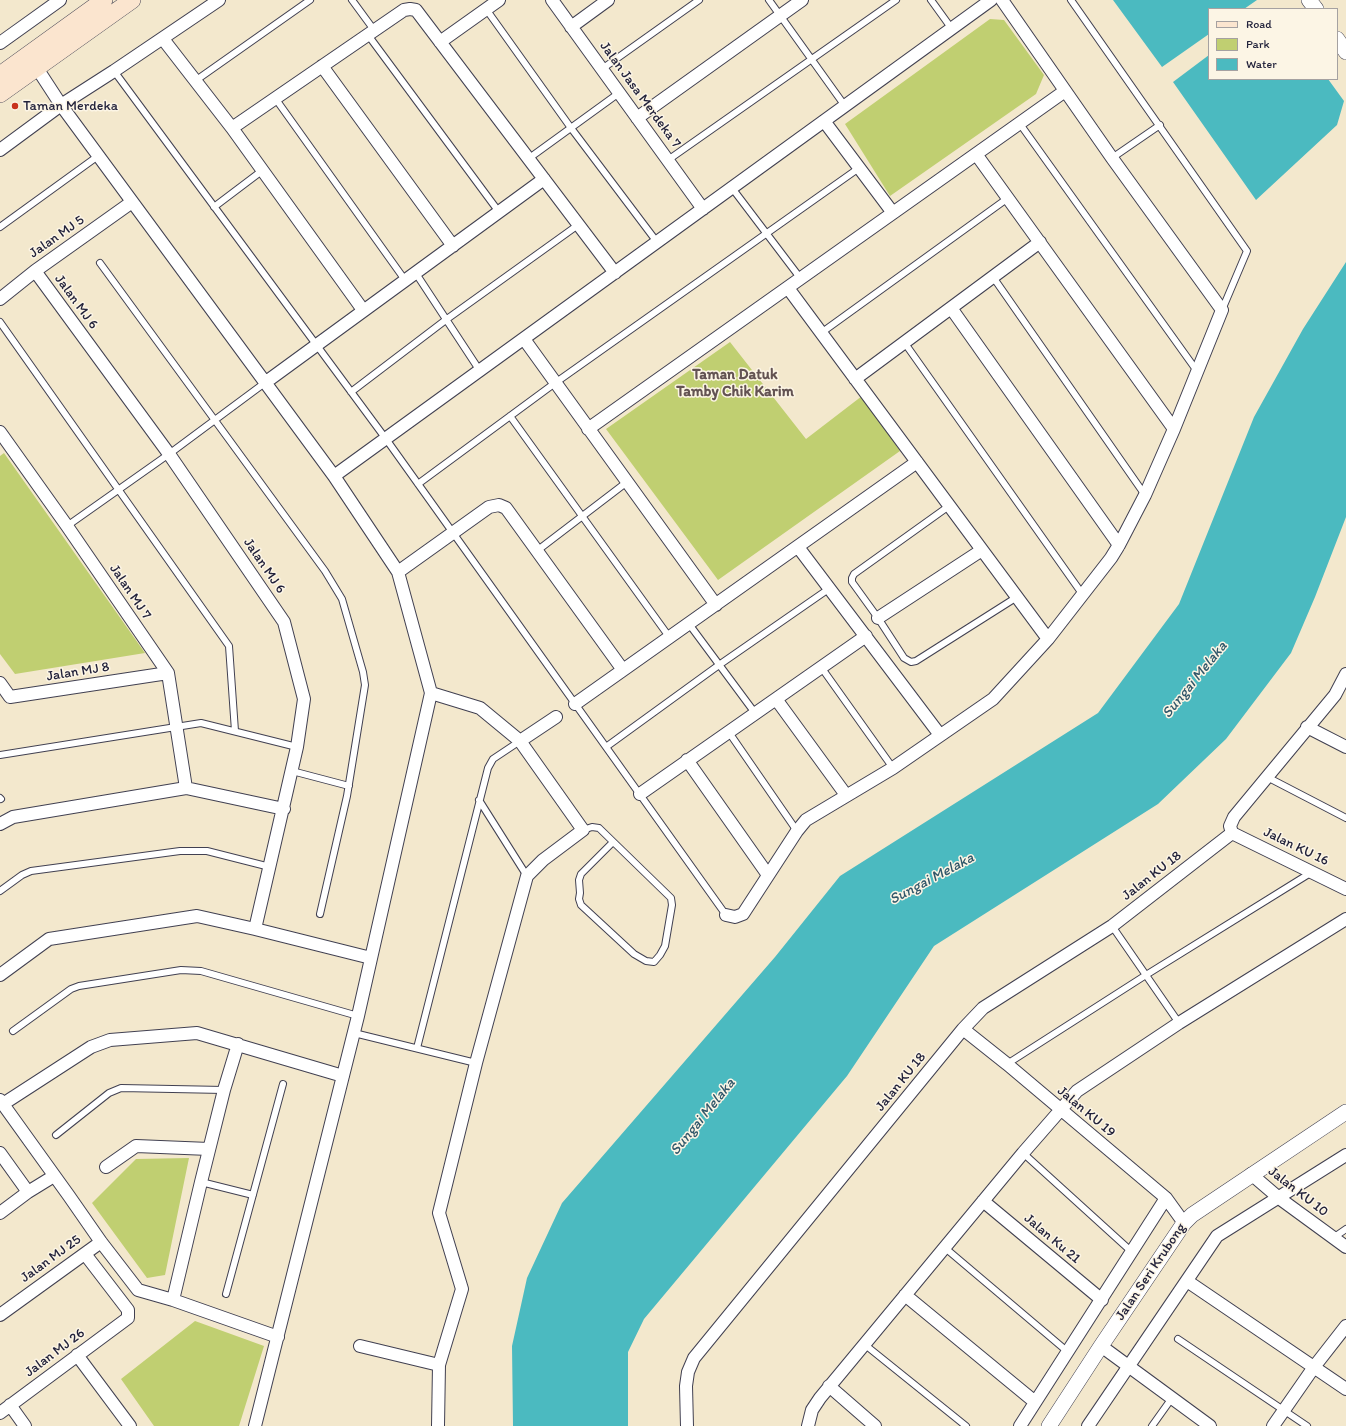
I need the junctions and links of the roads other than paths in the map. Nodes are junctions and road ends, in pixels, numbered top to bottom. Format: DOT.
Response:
graph roads {
  1 [pos="104,0"];
  2 [pos="132,0"];
  3 [pos="219,0"];
  4 [pos="310,0"];
  5 [pos="352,0"];
  6 [pos="499,0"];
  7 [pos="552,0"];
  8 [pos="608,0"];
  9 [pos="699,0"];
  10 [pos="769,0"];
  11 [pos="802,0"];
  12 [pos="896,0"];
  13 [pos="931,0"];
  14 [pos="991,0"];
  15 [pos="1002,0"];
  16 [pos="1071,0"];
  17 [pos="1309,0"];
  18 [pos="56,1"];
  19 [pos="1315,8"];
  20 [pos="486,9"];
  21 [pos="780,15"];
  22 [pos="571,26"];
  23 [pos="952,29"];
  24 [pos="371,32"];
  25 [pos="163,39"];
  26 [pos="1338,40"];
  27 [pos="440,42"];
  28 [pos="0,43"];
  29 [pos="1346,52"];
  30 [pos="811,58"];
  31 [pos="33,61"];
  32 [pos="322,66"];
  33 [pos="602,69"];
  34 [pos="114,71"];
  35 [pos="0,75"];
  36 [pos="195,81"];
  37 [pos="1065,91"];
  38 [pos="619,93"];
  39 [pos="0,94"];
  40 [pos="274,98"];
  41 [pos="61,105"];
  42 [pos="845,106"];
  43 [pos="637,118"];
  44 [pos="824,121"];
  45 [pos="1020,124"];
  46 [pos="1160,125"];
  47 [pos="232,128"];
  48 [pos="571,128"];
  49 [pos="0,150"];
  50 [pos="976,154"];
  51 [pos="98,156"];
  52 [pos="1112,158"];
  53 [pos="528,159"];
  54 [pos="668,160"];
  55 [pos="859,168"];
  56 [pos="263,170"];
  57 [pos="544,180"];
  58 [pos="732,188"];
  59 [pos="1008,198"];
  60 [pos="132,202"];
  61 [pos="214,207"];
  62 [pos="703,209"];
  63 [pos="499,212"];
  64 [pos="893,213"];
  65 [pos="578,225"];
  66 [pos="0,226"];
  67 [pos="767,233"];
  68 [pos="657,242"];
  69 [pos="1040,242"];
  70 [pos="453,246"];
  71 [pos="100,263"];
  72 [pos="35,271"];
  73 [pos="415,272"];
  74 [pos="615,273"];
  75 [pos="993,277"];
  76 [pos="801,279"];
  77 [pos="405,280"];
  78 [pos="788,288"];
  79 [pos="0,299"];
  80 [pos="951,308"];
  81 [pos="363,310"];
  82 [pos="1222,310"];
  83 [pos="447,319"];
  84 [pos="0,322"];
  85 [pos="821,333"];
  86 [pos="524,339"];
  87 [pos="904,342"];
  88 [pos="316,345"];
  89 [pos="480,371"];
  90 [pos="1198,372"];
  91 [pos="855,379"];
  92 [pos="266,382"];
  93 [pos="555,383"];
  94 [pos="351,392"];
  95 [pos="510,416"];
  96 [pos="215,420"];
  97 [pos="588,429"];
  98 [pos="1174,429"];
  99 [pos="2,439"];
  100 [pos="386,439"];
  101 [pos="169,454"];
  102 [pos="917,462"];
  103 [pos="334,476"];
  104 [pos="627,482"];
  105 [pos="418,484"];
  106 [pos="119,490"];
  107 [pos="1145,494"];
  108 [pos="949,506"];
  109 [pos="582,516"];
  110 [pos="67,526"];
  111 [pos="453,532"];
  112 [pos="1118,546"];
  113 [pos="798,547"];
  114 [pos="538,550"];
  115 [pos="982,550"];
  116 [pos="398,572"];
  117 [pos="830,588"];
  118 [pos="1083,595"];
  119 [pos="1017,597"];
  120 [pos="716,605"];
  121 [pos="878,618"];
  122 [pos="689,624"];
  123 [pos="866,636"];
  124 [pos="670,638"];
  125 [pos="1048,639"];
  126 [pos="719,665"];
  127 [pos="821,667"];
  128 [pos="623,670"];
  129 [pos="168,673"];
  130 [pos="1346,676"];
  131 [pos="0,683"];
  132 [pos="431,693"];
  133 [pos="776,699"];
  134 [pos="575,704"];
  135 [pos="755,713"];
  136 [pos="556,717"];
  137 [pos="176,727"];
  138 [pos="1307,727"];
  139 [pos="235,731"];
  140 [pos="728,731"];
  141 [pos="940,735"];
  142 [pos="520,741"];
  143 [pos="297,747"];
  144 [pos="1346,747"];
  145 [pos="606,748"];
  146 [pos="0,755"];
  147 [pos="687,760"];
  148 [pos="893,768"];
  149 [pos="292,771"];
  150 [pos="1267,777"];
  151 [pos="349,786"];
  152 [pos="186,788"];
  153 [pos="640,794"];
  154 [pos="846,795"];
  155 [pos="479,800"];
  156 [pos="284,809"];
  157 [pos="1346,818"];
  158 [pos="0,824"];
  159 [pos="582,830"];
  160 [pos="797,831"];
  161 [pos="1232,833"];
  162 [pos="613,842"];
  163 [pos="270,866"];
  164 [pos="1312,872"];
  165 [pos="768,875"];
  166 [pos="527,876"];
  167 [pos="1346,889"];
  168 [pos="0,890"];
  169 [pos="320,914"];
  170 [pos="726,915"];
  171 [pos="1346,919"];
  172 [pos="1112,926"];
  173 [pos="255,929"];
  174 [pos="371,958"];
  175 [pos="0,975"];
  176 [pos="1146,975"];
  177 [pos="358,1016"];
  178 [pos="1179,1023"];
  179 [pos="963,1029"];
  180 [pos="13,1031"];
  181 [pos="354,1032"];
  182 [pos="238,1044"];
  183 [pos="417,1048"];
  184 [pos="476,1063"];
  185 [pos="1007,1064"];
  186 [pos="343,1076"];
  187 [pos="283,1084"];
  188 [pos="224,1090"];
  189 [pos="1,1102"];
  190 [pos="1060,1110"];
  191 [pos="1346,1112"];
  192 [pos="56,1135"];
  193 [pos="209,1149"];
  194 [pos="0,1153"];
  195 [pos="1023,1153"];
  196 [pos="1346,1155"];
  197 [pos="106,1167"];
  198 [pos="1251,1174"];
  199 [pos="54,1176"];
  200 [pos="200,1182"];
  201 [pos="28,1192"];
  202 [pos="252,1195"];
  203 [pos="1166,1198"];
  204 [pos="1279,1198"];
  205 [pos="983,1201"];
  206 [pos="0,1213"];
  207 [pos="1184,1223"];
  208 [pos="1346,1229"];
  209 [pos="1333,1238"];
  210 [pos="100,1242"];
  211 [pos="944,1247"];
  212 [pos="1346,1247"];
  213 [pos="1132,1252"];
  214 [pos="85,1254"];
  215 [pos="1187,1281"];
  216 [pos="226,1294"];
  217 [pos="905,1295"];
  218 [pos="173,1300"];
  219 [pos="1102,1300"];
  220 [pos="0,1314"];
  221 [pos="1346,1326"];
  222 [pos="278,1337"];
  223 [pos="1178,1339"];
  224 [pos="864,1344"];
  225 [pos="360,1346"];
  226 [pos="1101,1346"];
  227 [pos="1068,1352"];
  228 [pos="77,1355"];
  229 [pos="440,1365"];
  230 [pos="1128,1366"];
  231 [pos="1314,1367"];
  232 [pos="830,1386"];
  233 [pos="1346,1389"];
  234 [pos="1172,1398"];
  235 [pos="1035,1402"];
  236 [pos="10,1405"];
  237 [pos="1284,1410"];
  238 [pos="0,1413"];
  239 [pos="26,1426"];
  240 [pos="130,1426"];
  241 [pos="255,1426"];
  242 [pos="438,1426"];
  243 [pos="687,1426"];
  244 [pos="808,1426"];
  245 [pos="875,1426"];
  246 [pos="966,1426"];
  247 [pos="1020,1426"];
  248 [pos="1049,1426"];
  249 [pos="1088,1426"];
  250 [pos="1152,1426"];
  251 [pos="1210,1426"];
  252 [pos="1273,1426"];
  253 [pos="1307,1426"];
  1 -- 31 [label="main road"];
  2 -- 31 [label="main road"];
  3 -- 25 [label="street"];
  4 -- 36 [label="lane"];
  5 -- 24 [label="lane"];
  6 -- 20 [label="street"];
  7 -- 22 [label="street, Jalan Jasa Merdeka 7"];
  8 -- 22 [label="street"];
  9 -- 33 [label="lane"];
  10 -- 21 [label="lane"];
  11 -- 21 [label="street"];
  12 -- 30 [label="lane"];
  13 -- 23 [label="lane"];
  14 -- 23 [label="street"];
  15 -- 37 [label="street"];
  16 -- 46 [label="lane"];
  17 -- 19 [label="street"];
  18 -- 28 [label="street"];
  20 -- 27 [label="street"];
  20 -- 48 [label="lane"];
  21 -- 30 [label="lane"];
  21 -- 43 [label="street"];
  22 -- 33 [label="street, Jalan Jasa Merdeka 7"];
  23 -- 42 [label="street"];
  24 -- 27 [label="street"];
  24 -- 32 [label="street"];
  24 -- 63 [label="lane"];
  25 -- 34 [label="street"];
  25 -- 36 [label="street"];
  26 -- 29 [label="street"];
  27 -- 53 [label="street"];
  30 -- 42 [label="lane"];
  30 -- 54 [label="lane"];
  31 -- 35 [label="main road"];
  31 -- 39 [label="main road"];
  31 -- 41 [label="street"];
  32 -- 40 [label="street"];
  32 -- 70 [label="street"];
  33 -- 38 [label="street, Jalan Jasa Merdeka 7"];
  34 -- 41 [label="street"];
  34 -- 61 [label="lane"];
  36 -- 47 [label="street"];
  37 -- 45 [label="street"];
  37 -- 52 [label="street"];
  38 -- 43 [label="street, Jalan Jasa Merdeka 7"];
  38 -- 48 [label="lane"];
  40 -- 47 [label="street"];
  40 -- 77 [label="lane"];
  41 -- 49 [label="street"];
  41 -- 51 [label="street"];
  42 -- 44 [label="street"];
  43 -- 54 [label="street, Jalan Jasa Merdeka 7"];
  44 -- 55 [label="street"];
  44 -- 58 [label="street"];
  45 -- 50 [label="street"];
  45 -- 90 [label="lane"];
  46 -- 52 [label="lane"];
  46 -- 82 [label="lane"];
  47 -- 56 [label="street"];
  48 -- 53 [label="lane"];
  48 -- 68 [label="lane"];
  50 -- 59 [label="street"];
  50 -- 64 [label="street"];
  51 -- 60 [label="street"];
  51 -- 66 [label="lane"];
  52 -- 82 [label="street"];
  53 -- 57 [label="street"];
  54 -- 62 [label="street, Jalan Jasa Merdeka 7"];
  55 -- 64 [label="street"];
  55 -- 67 [label="lane"];
  56 -- 61 [label="lane"];
  56 -- 81 [label="street"];
  57 -- 63 [label="street"];
  57 -- 65 [label="street"];
  58 -- 62 [label="street"];
  58 -- 67 [label="lane"];
  59 -- 69 [label="street"];
  59 -- 85 [label="lane"];
  60 -- 72 [label="street, Jalan MJ 5"];
  60 -- 92 [label="street"];
  61 -- 88 [label="lane"];
  62 -- 68 [label="street"];
  63 -- 70 [label="street"];
  64 -- 76 [label="street"];
  65 -- 74 [label="street"];
  65 -- 83 [label="lane"];
  67 -- 76 [label="lane"];
  67 -- 93 [label="lane"];
  68 -- 74 [label="street"];
  69 -- 75 [label="street"];
  69 -- 98 [label="street"];
  70 -- 73 [label="street"];
  71 -- 96 [label="lane"];
  72 -- 79 [label="street, Jalan MJ 5"];
  72 -- 101 [label="street, Jalan MJ 6"];
  73 -- 77 [label="street"];
  73 -- 83 [label="lane"];
  74 -- 86 [label="street"];
  75 -- 80 [label="street"];
  75 -- 107 [label="lane"];
  76 -- 78 [label="street"];
  77 -- 81 [label="street"];
  78 -- 85 [label="street"];
  78 -- 97 [label="street"];
  80 -- 87 [label="street"];
  80 -- 112 [label="street"];
  81 -- 88 [label="street"];
  82 -- 90 [label="street"];
  83 -- 89 [label="lane"];
  83 -- 94 [label="lane"];
  84 -- 106 [label="lane"];
  85 -- 91 [label="street"];
  86 -- 89 [label="street"];
  86 -- 93 [label="street"];
  87 -- 91 [label="street"];
  87 -- 118 [label="lane"];
  88 -- 92 [label="street"];
  88 -- 94 [label="lane"];
  89 -- 100 [label="street"];
  90 -- 98 [label="street"];
  91 -- 102 [label="street"];
  92 -- 96 [label="lane"];
  92 -- 103 [label="street"];
  93 -- 95 [label="lane"];
  93 -- 97 [label="street"];
  94 -- 100 [label="lane"];
  95 -- 105 [label="lane"];
  95 -- 109 [label="lane"];
  96 -- 101 [label="lane"];
  96 -- 151 [label="lane"];
  97 -- 104 [label="street"];
  98 -- 107 [label="street"];
  99 -- 110 [label="street, Jalan MJ 7"];
  100 -- 103 [label="street"];
  100 -- 105 [label="lane"];
  101 -- 106 [label="lane"];
  101 -- 143 [label="street, Jalan MJ 6"];
  102 -- 108 [label="street"];
  102 -- 113 [label="street"];
  103 -- 116 [label="street"];
  104 -- 109 [label="lane"];
  104 -- 120 [label="street"];
  105 -- 111 [label="lane"];
  106 -- 110 [label="lane"];
  106 -- 139 [label="lane"];
  107 -- 112 [label="street"];
  108 -- 115 [label="street"];
  108 -- 121 [label="lane"];
  109 -- 114 [label="lane"];
  109 -- 124 [label="lane"];
  110 -- 129 [label="street, Jalan MJ 7"];
  111 -- 114 [label="street"];
  111 -- 116 [label="street"];
  111 -- 134 [label="lane"];
  112 -- 118 [label="street"];
  113 -- 117 [label="street"];
  113 -- 120 [label="street"];
  114 -- 128 [label="street"];
  115 -- 119 [label="street"];
  115 -- 121 [label="street"];
  116 -- 132 [label="street"];
  117 -- 123 [label="street"];
  117 -- 126 [label="lane"];
  118 -- 125 [label="street"];
  119 -- 121 [label="lane"];
  119 -- 125 [label="street"];
  120 -- 122 [label="street"];
  122 -- 124 [label="street"];
  122 -- 126 [label="lane"];
  123 -- 127 [label="street"];
  123 -- 141 [label="street"];
  124 -- 128 [label="street"];
  125 -- 141 [label="street"];
  126 -- 135 [label="lane"];
  126 -- 145 [label="lane"];
  127 -- 133 [label="street"];
  127 -- 148 [label="lane"];
  128 -- 134 [label="street"];
  129 -- 131 [label="street, Jalan MJ 8"];
  129 -- 137 [label="street, Jalan MJ 7"];
  130 -- 138 [label="street"];
  132 -- 142 [label="street"];
  132 -- 174 [label="street"];
  133 -- 135 [label="street"];
  133 -- 154 [label="street"];
  134 -- 145 [label="lane"];
  135 -- 140 [label="street"];
  136 -- 142 [label="street"];
  137 -- 139 [label="lane"];
  137 -- 146 [label="lane"];
  137 -- 152 [label="street, Jalan MJ 7"];
  138 -- 144 [label="street"];
  138 -- 150 [label="street"];
  139 -- 143 [label="lane"];
  140 -- 147 [label="street"];
  140 -- 160 [label="lane"];
  141 -- 148 [label="street"];
  142 -- 155 [label="lane"];
  142 -- 159 [label="street"];
  143 -- 149 [label="street, Jalan MJ 6"];
  145 -- 153 [label="lane"];
  147 -- 153 [label="street"];
  147 -- 165 [label="street"];
  148 -- 154 [label="street"];
  149 -- 151 [label="lane"];
  149 -- 156 [label="street, Jalan MJ 6"];
  150 -- 157 [label="lane"];
  150 -- 161 [label="street"];
  151 -- 169 [label="lane"];
  152 -- 156 [label="street"];
  152 -- 158 [label="street"];
  153 -- 170 [label="lane"];
  154 -- 160 [label="street"];
  155 -- 166 [label="lane"];
  155 -- 183 [label="lane"];
  156 -- 163 [label="street, Jalan MJ 6"];
  159 -- 162 [label="lane"];
  159 -- 166 [label="street"];
  160 -- 165 [label="street"];
  161 -- 164 [label="street, Jalan KU 16"];
  161 -- 172 [label="street, Jalan KU 18"];
  162 -- 162 [label="lane"];
  163 -- 168 [label="lane"];
  163 -- 173 [label="street, Jalan MJ 6"];
  164 -- 167 [label="street, Jalan KU 16"];
  164 -- 176 [label="lane"];
  165 -- 170 [label="street"];
  166 -- 184 [label="street"];
  171 -- 178 [label="street"];
  172 -- 176 [label="lane"];
  172 -- 179 [label="street, Jalan KU 18"];
  173 -- 174 [label="street"];
  173 -- 175 [label="street"];
  174 -- 177 [label="street"];
  176 -- 178 [label="lane"];
  176 -- 185 [label="lane"];
  177 -- 180 [label="lane"];
  177 -- 181 [label="street"];
  178 -- 190 [label="street"];
  179 -- 185 [label="street, Jalan KU 19"];
  179 -- 243 [label="street, Jalan KU 18"];
  181 -- 183 [label="lane"];
  181 -- 186 [label="street"];
  182 -- 186 [label="street"];
  182 -- 188 [label="street"];
  182 -- 189 [label="street"];
  183 -- 184 [label="lane"];
  184 -- 229 [label="street"];
  185 -- 190 [label="street, Jalan KU 19"];
  186 -- 222 [label="street"];
  187 -- 202 [label="lane"];
  188 -- 192 [label="lane"];
  188 -- 193 [label="street"];
  189 -- 199 [label="street"];
  190 -- 195 [label="street"];
  190 -- 203 [label="street, Jalan KU 19"];
  191 -- 198 [label="street, Jalan Seri Krubong"];
  193 -- 197 [label="street"];
  193 -- 200 [label="street"];
  194 -- 201 [label="street"];
  195 -- 205 [label="street"];
  195 -- 213 [label="lane"];
  196 -- 204 [label="street"];
  198 -- 204 [label="street, Jalan KU 10"];
  198 -- 207 [label="street, Jalan Seri Krubong"];
  199 -- 201 [label="street"];
  199 -- 210 [label="street"];
  200 -- 202 [label="lane"];
  200 -- 218 [label="street"];
  201 -- 206 [label="street"];
  202 -- 216 [label="lane"];
  203 -- 207 [label="street, Jalan KU 19"];
  203 -- 213 [label="street"];
  204 -- 209 [label="street, Jalan KU 10"];
  204 -- 215 [label="street"];
  205 -- 211 [label="street"];
  205 -- 219 [label="street, Jalan Ku 21"];
  207 -- 226 [label="street, Jalan Seri Krubong"];
  208 -- 209 [label="lane"];
  209 -- 212 [label="street, Jalan KU 10"];
  210 -- 214 [label="street, Jalan MJ 25"];
  210 -- 218 [label="street"];
  211 -- 217 [label="street"];
  211 -- 227 [label="lane"];
  213 -- 219 [label="street"];
  214 -- 220 [label="street, Jalan MJ 25"];
  214 -- 228 [label="street, Jalan MJ 26"];
  215 -- 230 [label="street"];
  215 -- 231 [label="street"];
  217 -- 224 [label="street"];
  217 -- 235 [label="street"];
  218 -- 222 [label="street"];
  219 -- 227 [label="street"];
  221 -- 231 [label="street"];
  222 -- 241 [label="street"];
  223 -- 237 [label="lane"];
  224 -- 232 [label="street"];
  224 -- 246 [label="lane"];
  225 -- 229 [label="street"];
  226 -- 230 [label="street"];
  226 -- 248 [label="street, Jalan Seri Krubong"];
  227 -- 235 [label="street"];
  228 -- 236 [label="street, Jalan MJ 26"];
  228 -- 240 [label="street"];
  229 -- 242 [label="street"];
  230 -- 234 [label="street"];
  230 -- 249 [label="street"];
  231 -- 233 [label="street"];
  231 -- 237 [label="street"];
  232 -- 244 [label="street"];
  232 -- 245 [label="street"];
  234 -- 250 [label="lane"];
  234 -- 251 [label="street"];
  235 -- 247 [label="street"];
  236 -- 238 [label="street, Jalan MJ 26"];
  236 -- 239 [label="street"];
  237 -- 252 [label="street"];
  237 -- 253 [label="lane"];
}
